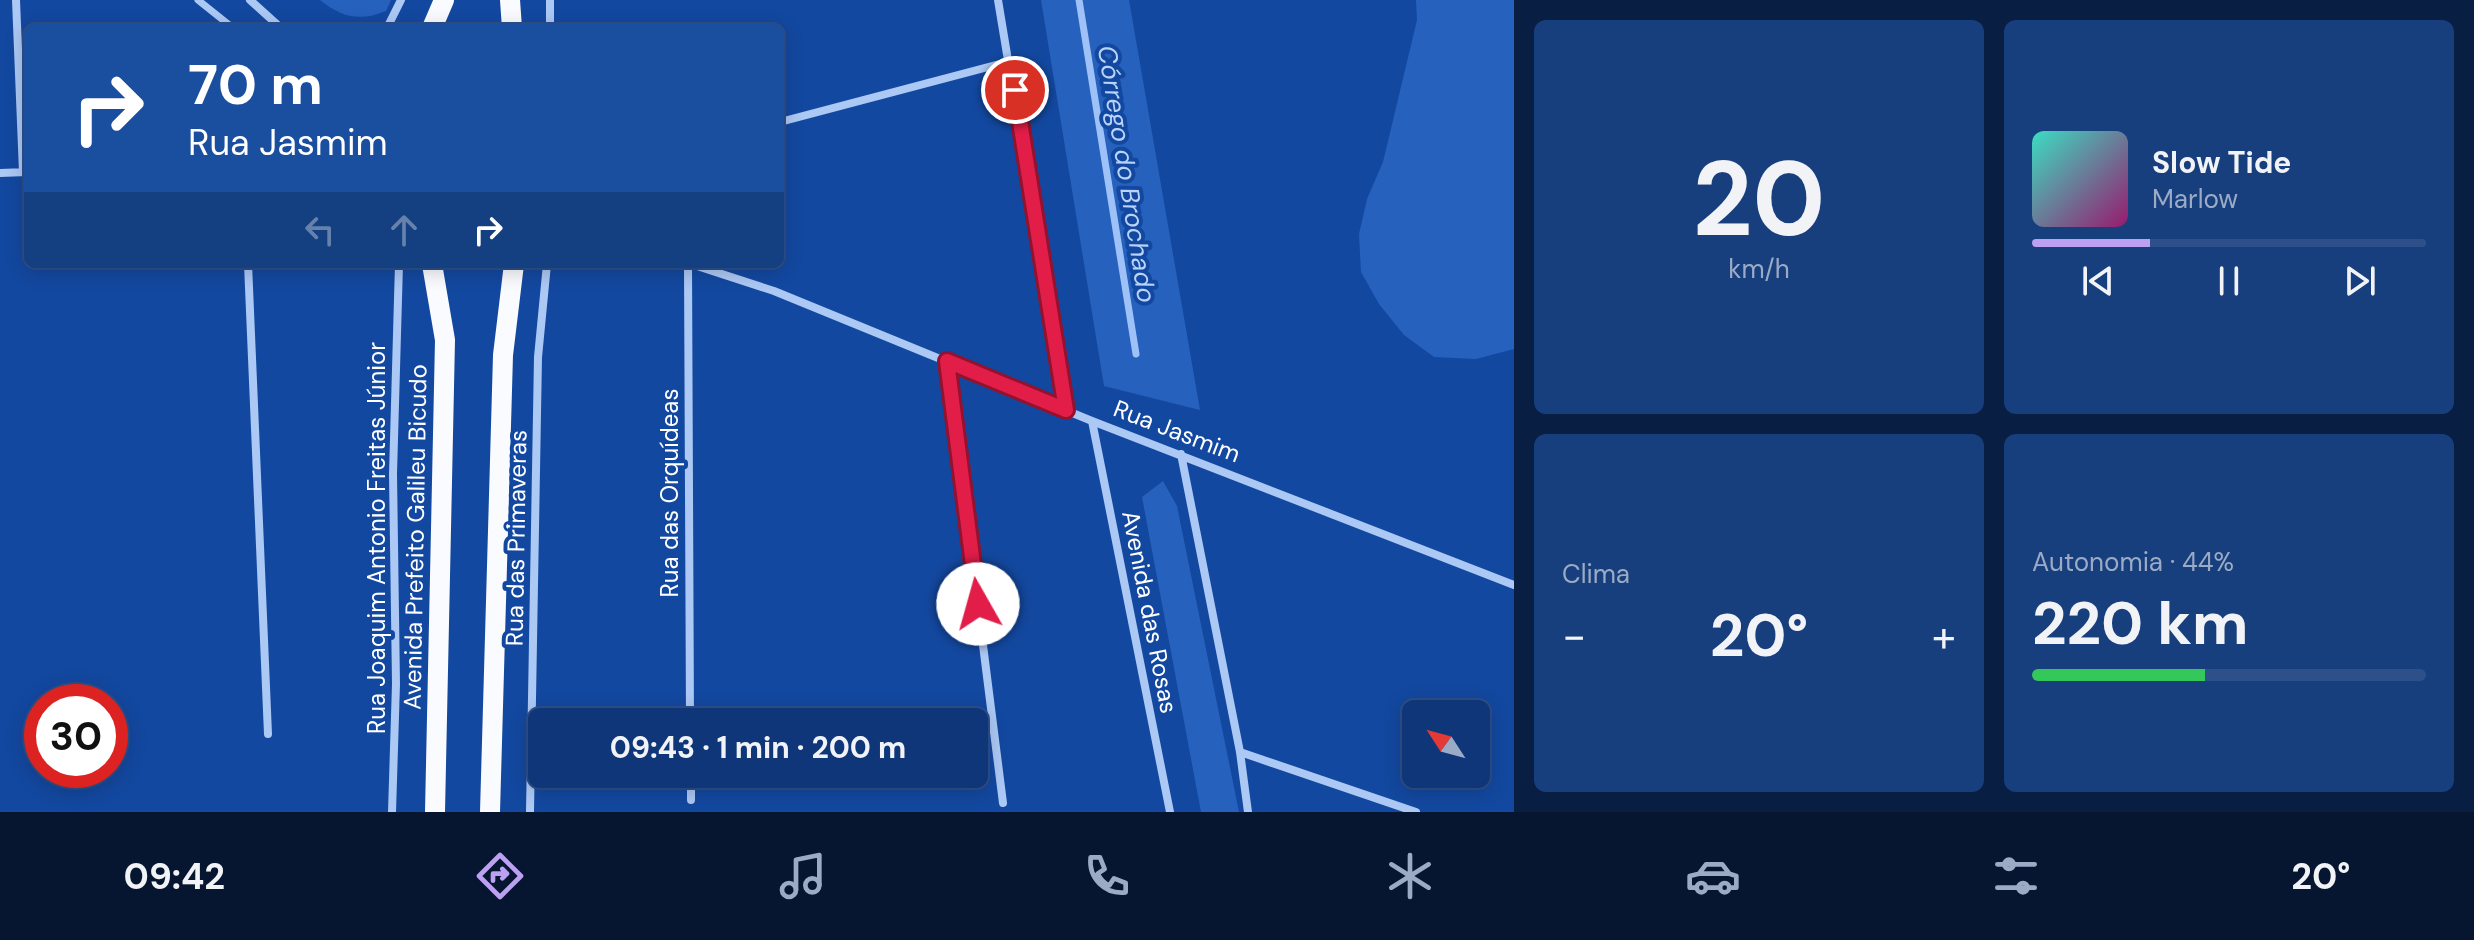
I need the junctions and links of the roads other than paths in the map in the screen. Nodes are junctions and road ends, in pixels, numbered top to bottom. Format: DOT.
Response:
graph roads {
  1 [pos="16,0"];
  2 [pos="198,0"];
  3 [pos="250,0"];
  4 [pos="401,0"];
  5 [pos="444,0"];
  6 [pos="510,0"];
  7 [pos="551,0"];
  8 [pos="998,0"];
  9 [pos="228,24"];
  10 [pos="277,24"];
  11 [pos="389,24"];
  12 [pos="434,24"];
  13 [pos="512,24"];
  14 [pos="550,24"];
  15 [pos="1011,61"];
  16 [pos="784,121"];
  17 [pos="24,138"];
  18 [pos="24,172"];
  19 [pos="0,173"];
  20 [pos="248,268"];
  21 [pos="399,268"];
  22 [pos="433,268"];
  23 [pos="514,268"];
  24 [pos="547,268"];
  25 [pos="689,268"];
  26 [pos="702,268"];
  27 [pos="947,361"];
  28 [pos="1066,410"];
  29 [pos="1092,421"];
  30 [pos="1181,454"];
  31 [pos="1514,585"];
  32 [pos="690,708"];
  33 [pos="268,734"];
  34 [pos="1240,752"];
  35 [pos="691,788"];
  36 [pos="691,800"];
  37 [pos="1003,803"];
  38 [pos="392,812"];
  39 [pos="435,812"];
  40 [pos="490,812"];
  41 [pos="530,812"];
  42 [pos="1170,812"];
  43 [pos="1248,812"];
  44 [pos="1416,812"];
  1 -- 17 [label="street"];
  2 -- 9 [label="street"];
  3 -- 10 [label="street"];
  4 -- 11 [label="street"];
  5 -- 12 [label="main road"];
  6 -- 13 [label="main road"];
  7 -- 14 [label="street"];
  8 -- 15 [label="street"];
  15 -- 16 [label="street"];
  15 -- 28 [label="street"];
  18 -- 19 [label="street"];
  20 -- 33 [label="street"];
  21 -- 38 [label="street, Rua Joaquim Antonio Freitas Júnior"];
  22 -- 39 [label="main road, Avenida Prefeito Galileu Bicudo"];
  23 -- 40 [label="main road"];
  24 -- 41 [label="street, Rua das Primaveras"];
  25 -- 32 [label="street, Rua das Orquídeas"];
  26 -- 27 [label="street, Rua Jasmim"];
  27 -- 28 [label="street, Rua Jasmim"];
  27 -- 37 [label="street"];
  28 -- 29 [label="street, Rua Jasmim"];
  29 -- 30 [label="street, Rua Jasmim"];
  29 -- 42 [label="street, Avenida das Rosas"];
  30 -- 31 [label="street, Rua Jasmim"];
  30 -- 34 [label="street"];
  34 -- 43 [label="street"];
  34 -- 44 [label="street"];
  35 -- 36 [label="street"];
}
